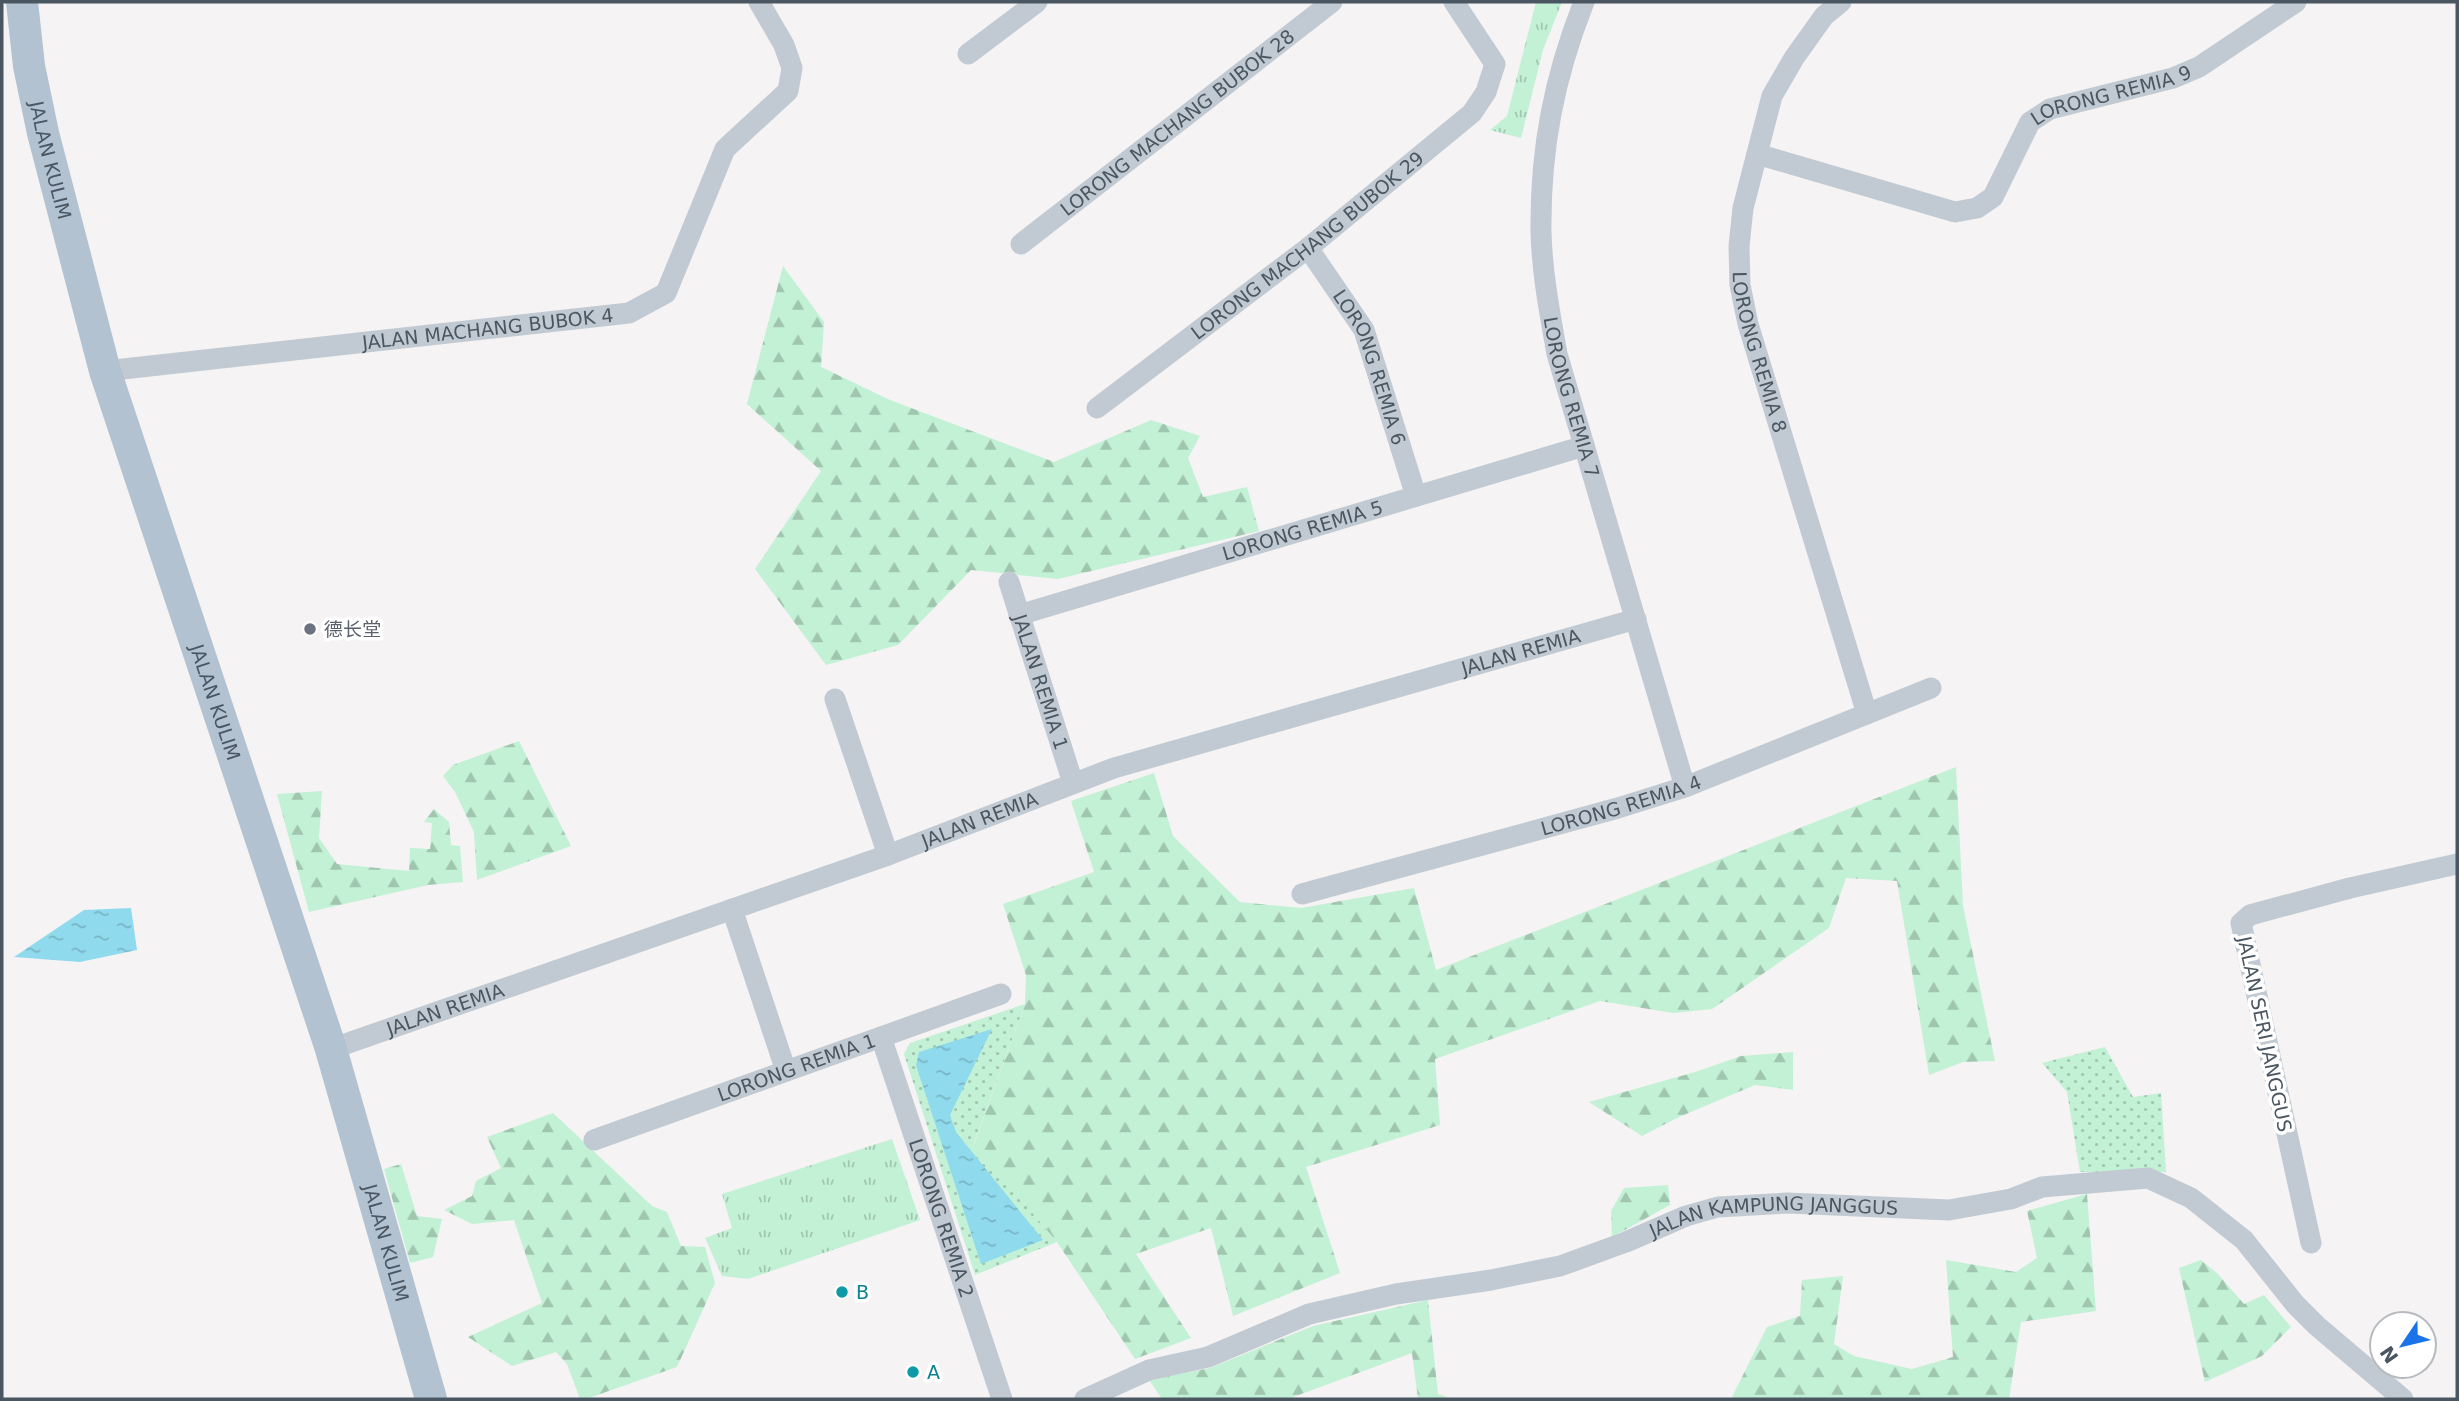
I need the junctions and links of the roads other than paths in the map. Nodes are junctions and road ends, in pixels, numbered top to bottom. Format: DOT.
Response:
graph roads {
  1 [pos="22,2"];
  2 [pos="760,2"];
  3 [pos="1332,2"];
  4 [pos="1454,2"];
  5 [pos="1584,2"];
  6 [pos="1841,2"];
  7 [pos="2296,2"];
  8 [pos="1034,3"];
  9 [pos="968,54"];
  10 [pos="1756,154"];
  11 [pos="1021,244"];
  12 [pos="1308,248"];
  13 [pos="105,371"];
  14 [pos="1097,408"];
  15 [pos="1584,446"];
  16 [pos="1416,496"];
  17 [pos="1009,582"];
  18 [pos="1019,615"];
  19 [pos="1636,620"];
  20 [pos="1931,688"];
  21 [pos="835,699"];
  22 [pos="1867,714"];
  23 [pos="1073,783"];
  24 [pos="1685,787"];
  25 [pos="888,855"];
  26 [pos="2457,864"];
  27 [pos="1302,894"];
  28 [pos="732,909"];
  29 [pos="1001,994"];
  30 [pos="881,1037"];
  31 [pos="331,1049"];
  32 [pos="786,1071"];
  33 [pos="594,1140"];
  34 [pos="2311,1243"];
  35 [pos="431,1399"];
  36 [pos="1002,1399"];
  37 [pos="1085,1399"];
  38 [pos="2403,1399"];
  1 -- 13 [label="main road, JALAN KULIM"];
  2 -- 13 [label="street, JALAN MACHANG BUBOK 4"];
  3 -- 11 [label="street, LORONG MACHANG BUBOK 28"];
  4 -- 12 [label="street, LORONG MACHANG BUBOK 29"];
  5 -- 15 [label="street, LORONG REMIA 7"];
  6 -- 10 [label="street, LORONG REMIA 8"];
  7 -- 10 [label="street, LORONG REMIA 9"];
  8 -- 9 [label="street"];
  10 -- 22 [label="street, LORONG REMIA 8"];
  12 -- 14 [label="street, LORONG MACHANG BUBOK 29"];
  12 -- 16 [label="street, LORONG REMIA 6"];
  13 -- 31 [label="main road, JALAN KULIM"];
  15 -- 16 [label="street, LORONG REMIA 5"];
  15 -- 19 [label="street, LORONG REMIA 7"];
  16 -- 18 [label="street, LORONG REMIA 5"];
  17 -- 18 [label="street, JALAN REMIA 1"];
  18 -- 23 [label="street, JALAN REMIA 1"];
  19 -- 23 [label="street, JALAN REMIA"];
  19 -- 24 [label="street, LORONG REMIA 7"];
  20 -- 22 [label="street, LORONG REMIA 4"];
  21 -- 25 [label="street"];
  22 -- 24 [label="street, LORONG REMIA 4"];
  23 -- 25 [label="street, JALAN REMIA"];
  24 -- 27 [label="street, LORONG REMIA 4"];
  25 -- 28 [label="street, JALAN REMIA"];
  26 -- 34 [label="street, JALAN SERI JANGGUS"];
  28 -- 31 [label="street, JALAN REMIA"];
  28 -- 32 [label="street"];
  29 -- 30 [label="street, LORONG REMIA 1"];
  30 -- 32 [label="street, LORONG REMIA 1"];
  30 -- 36 [label="street, LORONG REMIA 2"];
  31 -- 35 [label="main road, JALAN KULIM"];
  32 -- 33 [label="street, LORONG REMIA 1"];
  37 -- 38 [label="street, JALAN KAMPUNG JANGGUS"];
}
